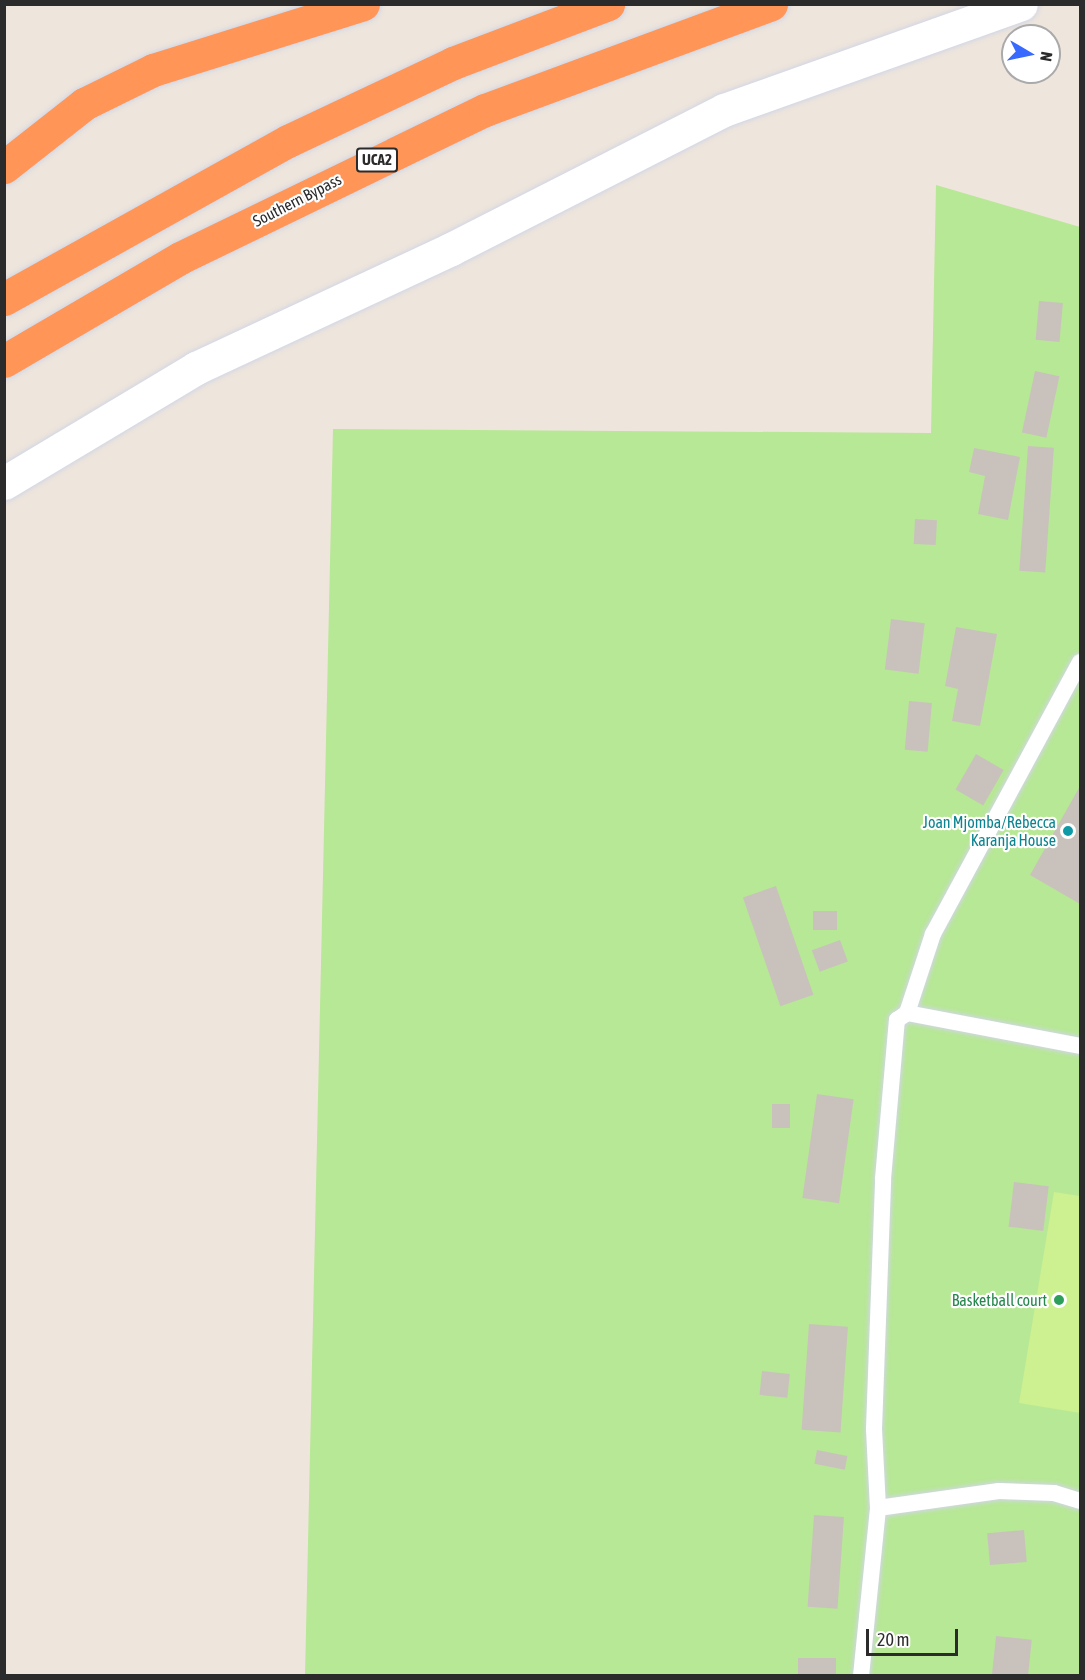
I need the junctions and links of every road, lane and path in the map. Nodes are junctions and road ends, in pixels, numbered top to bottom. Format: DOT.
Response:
graph roads {
  1 [pos="363,4"];
  2 [pos="608,4"];
  3 [pos="771,4"];
  4 [pos="1021,4"];
  5 [pos="4,167"];
  6 [pos="4,299"];
  7 [pos="4,361"];
  8 [pos="4,483"];
  9 [pos="1080,662"];
  10 [pos="907,1013"];
  11 [pos="1080,1046"];
  12 [pos="1080,1501"];
  13 [pos="878,1508"];
  14 [pos="861,1676"];
  1 -- 5 [label="highway"];
  2 -- 6 [label="highway"];
  3 -- 7 [label="highway, Southern Bypass / UCA2"];
  4 -- 8 [label="street"];
  9 -- 10 [label="lane"];
  10 -- 11 [label="lane"];
  10 -- 13 [label="lane"];
  12 -- 13 [label="lane"];
  13 -- 14 [label="lane"];
}
